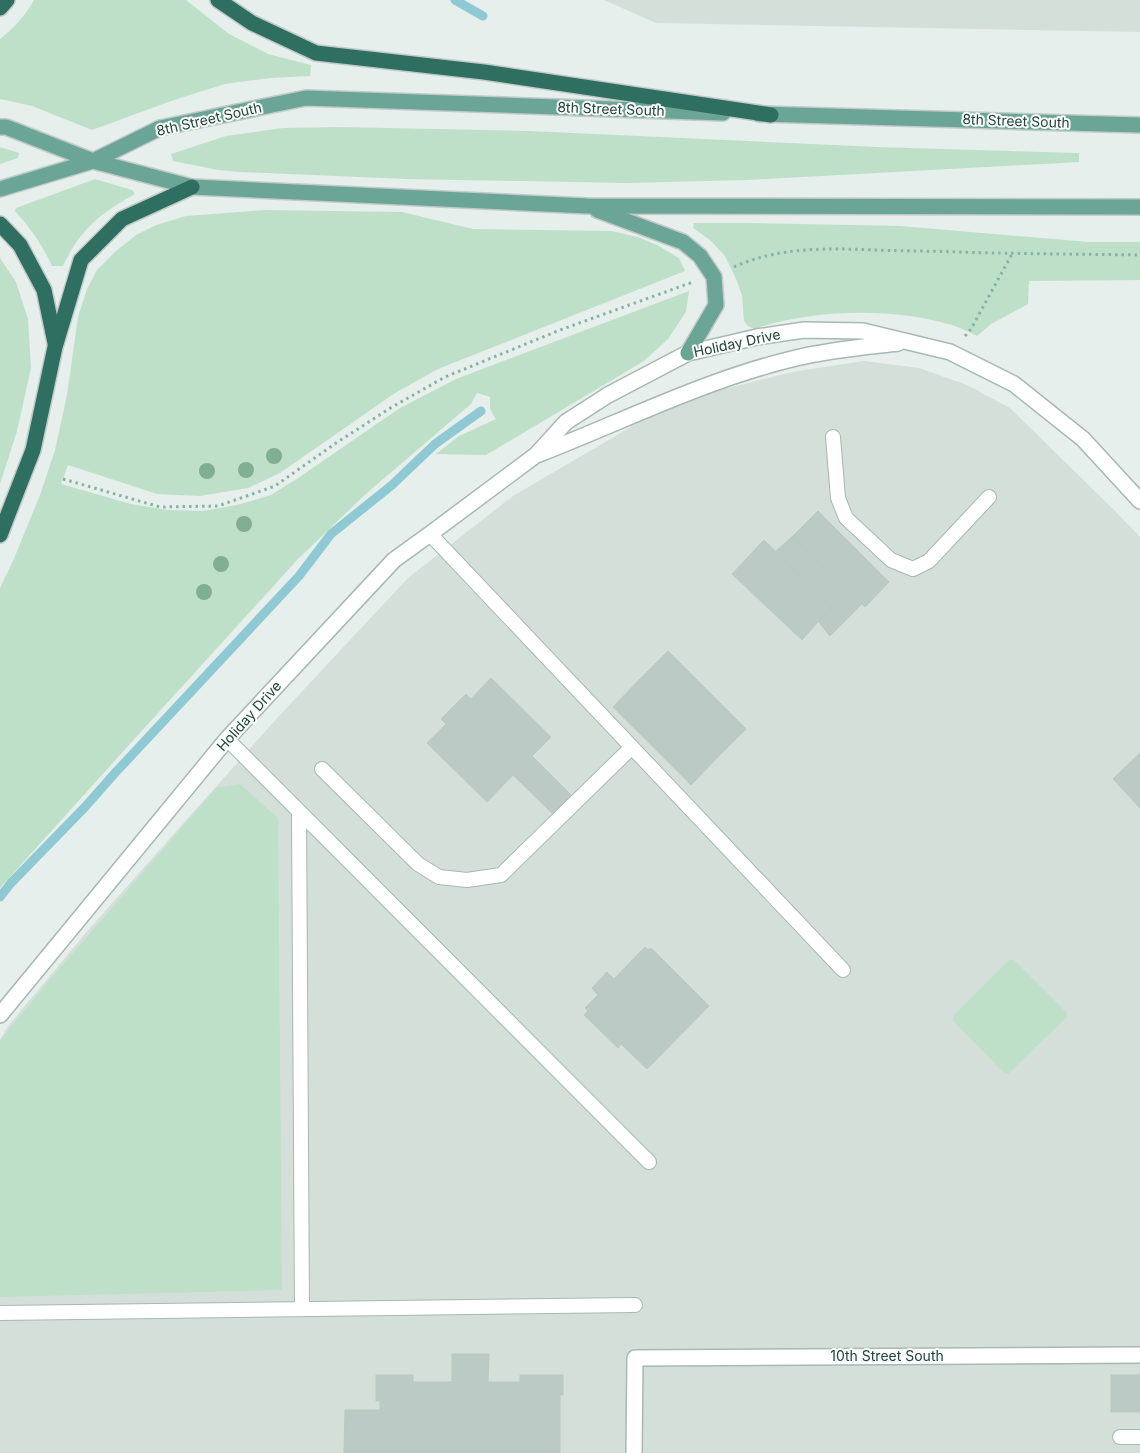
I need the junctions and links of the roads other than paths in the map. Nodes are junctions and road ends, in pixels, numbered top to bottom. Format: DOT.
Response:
graph roads {
  1 [pos="7,0"];
  2 [pos="218,0"];
  3 [pos="0,8"];
  4 [pos="771,115"];
  5 [pos="1140,125"];
  6 [pos="0,127"];
  7 [pos="93,161"];
  8 [pos="192,187"];
  9 [pos="0,189"];
  10 [pos="587,206"];
  11 [pos="1140,207"];
  12 [pos="0,224"];
  13 [pos="909,342"];
  14 [pos="55,347"];
  15 [pos="688,353"];
  16 [pos="833,437"];
  17 [pos="536,455"];
  18 [pos="989,497"];
  19 [pos="1140,501"];
  20 [pos="430,534"];
  21 [pos="0,535"];
  22 [pos="227,739"];
  23 [pos="632,747"];
  24 [pos="322,769"];
  25 [pos="299,812"];
  26 [pos="843,970"];
  27 [pos="0,1015"];
  28 [pos="649,1162"];
  29 [pos="635,1305"];
  30 [pos="302,1309"];
  31 [pos="0,1313"];
  32 [pos="1140,1355"];
  33 [pos="1120,1437"];
  34 [pos="1140,1438"];
  35 [pos="634,1453"];
  1 -- 3 [label="highway"];
  2 -- 4 [label="highway"];
  4 -- 5 [label="main road, 8th Street South"];
  4 -- 7 [label="main road, 8th Street South"];
  6 -- 7 [label="main road"];
  7 -- 8 [label="main road"];
  7 -- 9 [label="main road, 8th Street South"];
  8 -- 10 [label="main road"];
  8 -- 14 [label="highway"];
  10 -- 11 [label="main road"];
  10 -- 15 [label="main road"];
  12 -- 14 [label="highway"];
  13 -- 15 [label="street, Holiday Drive"];
  13 -- 17 [label="street, Holiday Drive"];
  13 -- 19 [label="street, Holiday Drive"];
  14 -- 21 [label="highway"];
  15 -- 17 [label="street, Holiday Drive"];
  16 -- 18 [label="lane"];
  17 -- 20 [label="street, Holiday Drive"];
  20 -- 22 [label="street, Holiday Drive"];
  20 -- 23 [label="lane"];
  22 -- 25 [label="lane"];
  22 -- 27 [label="street, Holiday Drive"];
  23 -- 24 [label="lane"];
  23 -- 26 [label="lane"];
  25 -- 28 [label="lane"];
  25 -- 30 [label="lane"];
  29 -- 30 [label="lane"];
  30 -- 31 [label="lane"];
  32 -- 35 [label="street, 10th Street South"];
  33 -- 34 [label="lane"];
}
